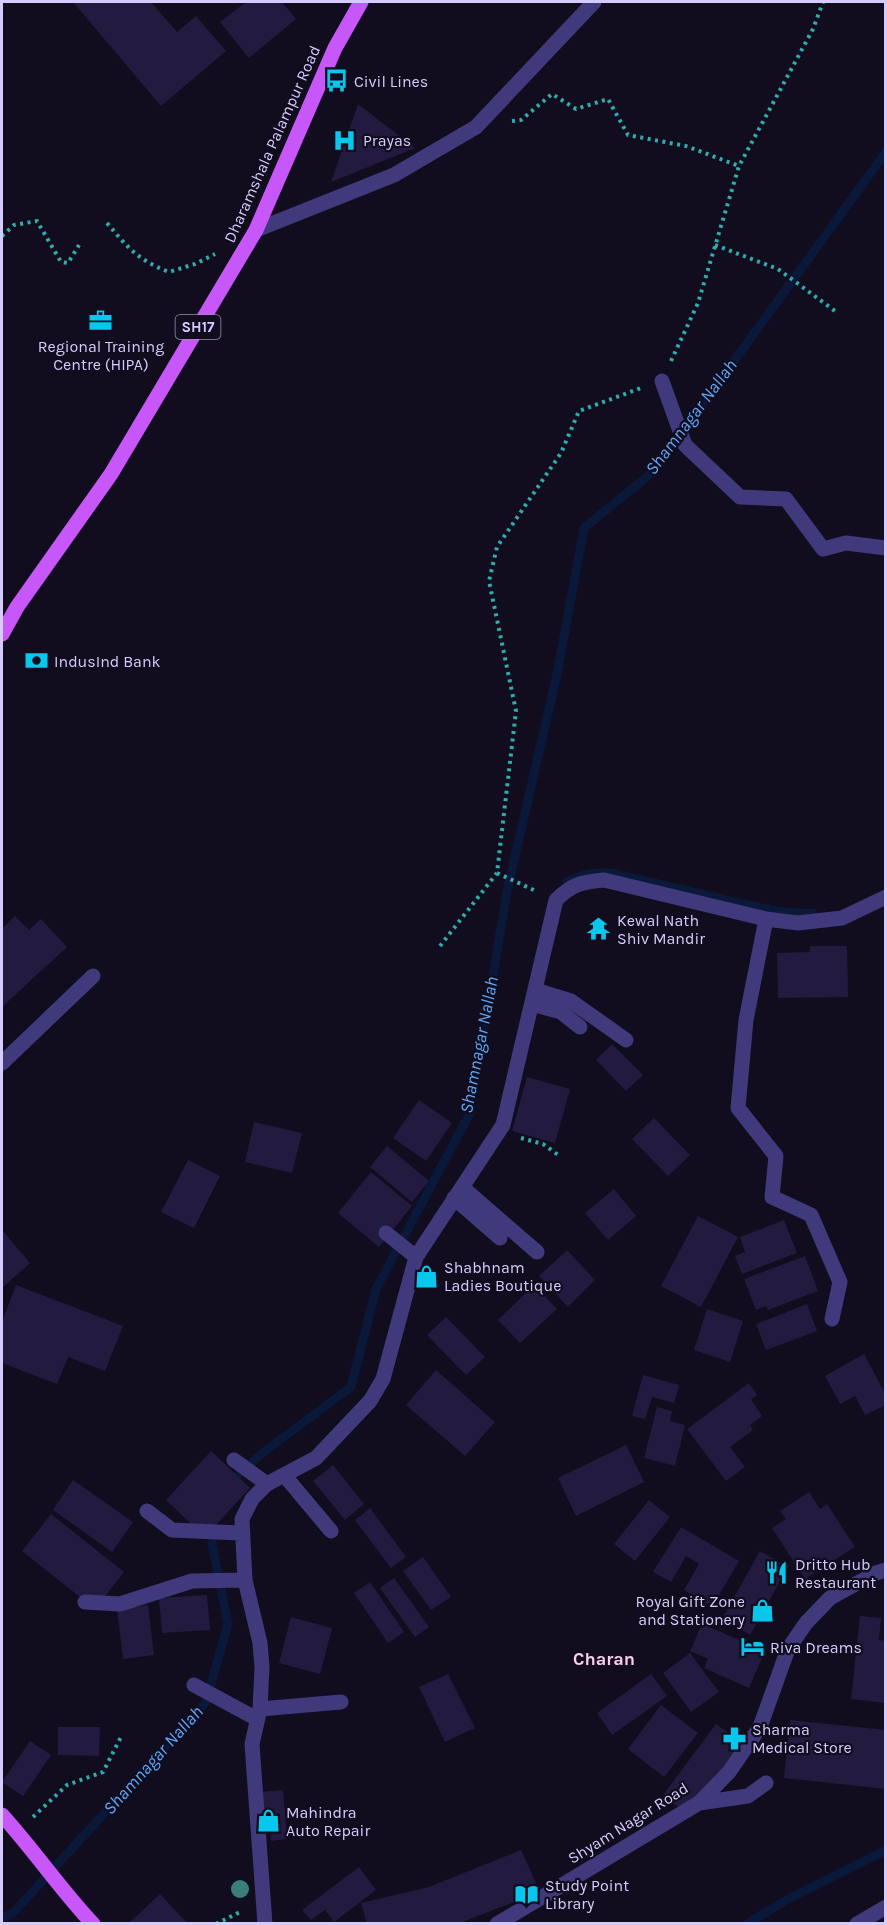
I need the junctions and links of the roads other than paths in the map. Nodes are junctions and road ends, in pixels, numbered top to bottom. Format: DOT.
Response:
graph roads {
  1 [pos="360,2"];
  2 [pos="594,2"];
  3 [pos="256,230"];
  4 [pos="662,381"];
  5 [pos="885,548"];
  6 [pos="2,634"];
  7 [pos="885,897"];
  8 [pos="766,920"];
  9 [pos="93,976"];
  10 [pos="533,997"];
  11 [pos="580,1027"];
  12 [pos="626,1040"];
  13 [pos="2,1063"];
  14 [pos="458,1193"];
  15 [pos="386,1233"];
  16 [pos="500,1238"];
  17 [pos="537,1252"];
  18 [pos="416,1257"];
  19 [pos="832,1319"];
  20 [pos="234,1460"];
  21 [pos="284,1475"];
  22 [pos="267,1484"];
  23 [pos="147,1511"];
  24 [pos="331,1531"];
  25 [pos="241,1533"];
  26 [pos="885,1570"];
  27 [pos="245,1580"];
  28 [pos="86,1602"];
  29 [pos="195,1685"];
  30 [pos="341,1702"];
  31 [pos="259,1714"];
  32 [pos="766,1783"];
  33 [pos="699,1803"];
  34 [pos="2,1815"];
  35 [pos="885,1907"];
  36 [pos="93,1923"];
  37 [pos="265,1923"];
  38 [pos="498,1923"];
  39 [pos="858,1923"];
  1 -- 3 [label="main road, Dharamshala Palampur Road / SH17"];
  2 -- 3 [label="street"];
  3 -- 6 [label="main road, Dharamshala Palampur Road / SH17"];
  4 -- 5 [label="street"];
  7 -- 8 [label="street"];
  8 -- 10 [label="street"];
  8 -- 19 [label="street"];
  9 -- 13 [label="street"];
  10 -- 11 [label="street"];
  10 -- 12 [label="street"];
  10 -- 14 [label="street"];
  14 -- 16 [label="street"];
  14 -- 17 [label="street"];
  14 -- 18 [label="street"];
  15 -- 18 [label="street"];
  18 -- 21 [label="street"];
  20 -- 22 [label="street"];
  21 -- 22 [label="street"];
  21 -- 24 [label="street"];
  22 -- 25 [label="street"];
  23 -- 25 [label="street"];
  25 -- 27 [label="street"];
  26 -- 33 [label="street, Shyam Nagar Road"];
  27 -- 28 [label="street"];
  27 -- 31 [label="street"];
  29 -- 31 [label="street"];
  30 -- 31 [label="street"];
  31 -- 37 [label="street"];
  32 -- 33 [label="street"];
  33 -- 38 [label="street, Shyam Nagar Road"];
  34 -- 36 [label="main road"];
  35 -- 39 [label="street"];
}
